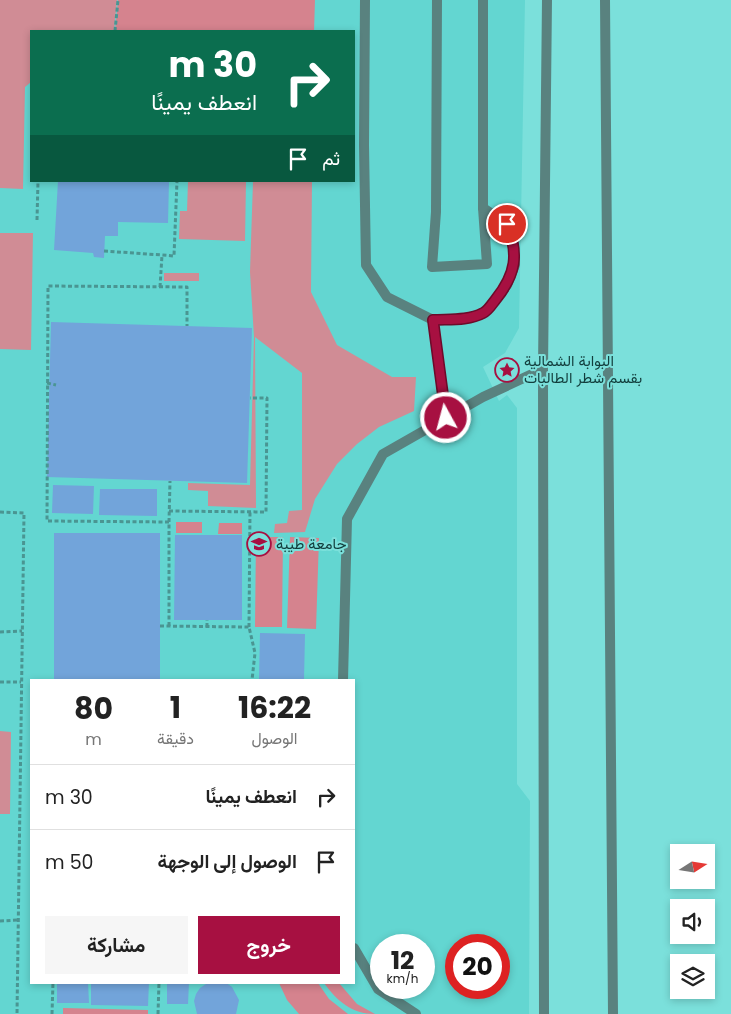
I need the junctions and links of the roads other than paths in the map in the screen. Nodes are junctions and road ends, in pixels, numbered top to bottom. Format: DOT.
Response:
graph roads {
  1 [pos="365,0"];
  2 [pos="437,0"];
  3 [pos="483,0"];
  4 [pos="546,0"];
  5 [pos="605,0"];
  6 [pos="483,208"];
  7 [pos="433,320"];
  8 [pos="543,369"];
  9 [pos="446,418"];
  10 [pos="343,679"];
  11 [pos="355,950"];
  12 [pos="416,1014"];
  13 [pos="544,1014"];
  14 [pos="613,1014"];
  1 -- 7 [label="street"];
  2 -- 6 [label="street"];
  3 -- 6 [label="street"];
  4 -- 8 [label="street"];
  5 -- 14 [label="street"];
  6 -- 7 [label="street"];
  7 -- 9 [label="street"];
  8 -- 9 [label="street"];
  8 -- 13 [label="street"];
  9 -- 10 [label="street"];
  11 -- 12 [label="street"];
}
